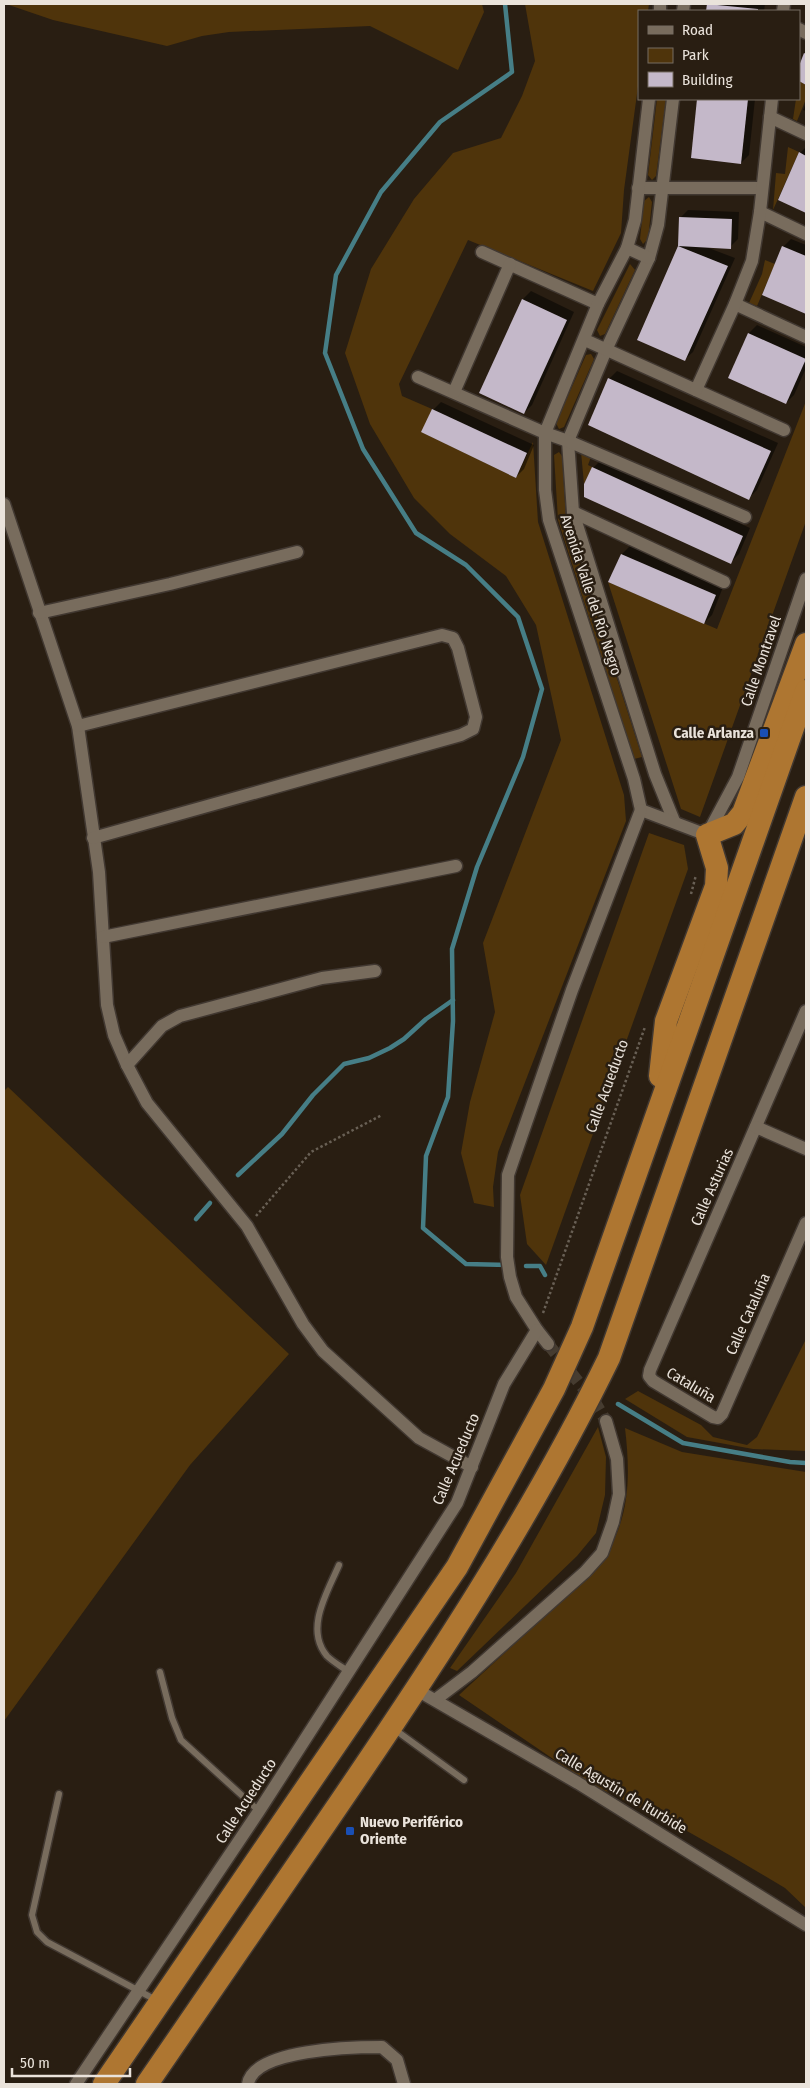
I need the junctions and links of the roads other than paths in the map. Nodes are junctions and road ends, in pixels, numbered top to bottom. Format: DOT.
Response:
graph roads {
  1 [pos="649,100"];
  2 [pos="673,100"];
  3 [pos="772,100"];
  4 [pos="770,118"];
  5 [pos="806,134"];
  6 [pos="638,188"];
  7 [pos="662,188"];
  8 [pos="761,188"];
  9 [pos="760,212"];
  10 [pos="806,234"];
  11 [pos="627,248"];
  12 [pos="482,252"];
  13 [pos="649,258"];
  14 [pos="510,264"];
  15 [pos="598,304"];
  16 [pos="736,304"];
  17 [pos="806,337"];
  18 [pos="585,340"];
  19 [pos="606,350"];
  20 [pos="418,377"];
  21 [pos="696,390"];
  22 [pos="454,392"];
  23 [pos="784,430"];
  24 [pos="545,434"];
  25 [pos="568,441"];
  26 [pos="4,504"];
  27 [pos="573,512"];
  28 [pos="745,517"];
  29 [pos="297,552"];
  30 [pos="806,579"];
  31 [pos="724,582"];
  32 [pos="39,612"];
  33 [pos="806,644"];
  34 [pos="806,691"];
  35 [pos="78,726"];
  36 [pos="655,774"];
  37 [pos="634,779"];
  38 [pos="806,797"];
  39 [pos="641,810"];
  40 [pos="674,821"];
  41 [pos="707,835"];
  42 [pos="94,838"];
  43 [pos="456,866"];
  44 [pos="103,936"];
  45 [pos="375,971"];
  46 [pos="806,1011"];
  47 [pos="127,1065"];
  48 [pos="655,1117"];
  49 [pos="756,1127"];
  50 [pos="806,1149"];
  51 [pos="806,1223"];
  52 [pos="537,1330"];
  53 [pos="548,1344"];
  54 [pos="649,1376"];
  55 [pos="718,1418"];
  56 [pos="606,1420"];
  57 [pos="472,1467"];
  58 [pos="339,1565"];
  59 [pos="160,1672"];
  60 [pos="349,1672"];
  61 [pos="426,1695"];
  62 [pos="392,1727"];
  63 [pos="464,1780"];
  64 [pos="59,1794"];
  65 [pos="259,1811"];
  66 [pos="806,1925"];
  67 [pos="140,1990"];
  68 [pos="159,2002"];
  69 [pos="76,2084"];
  70 [pos="104,2084"];
  71 [pos="147,2084"];
  72 [pos="248,2084"];
  73 [pos="404,2084"];
  1 -- 6 [label="street, Avenida Valle del Río Negro"];
  2 -- 7 [label="street, Avenida Valle del Río Negro"];
  3 -- 4 [label="street"];
  4 -- 5 [label="street"];
  4 -- 8 [label="street"];
  6 -- 7 [label="street"];
  6 -- 11 [label="street, Avenida Valle del Río Negro"];
  7 -- 8 [label="street"];
  7 -- 13 [label="street, Avenida Valle del Río Negro"];
  8 -- 9 [label="street"];
  9 -- 10 [label="street"];
  9 -- 16 [label="street"];
  11 -- 13 [label="street"];
  11 -- 15 [label="street, Avenida Valle del Río Negro"];
  12 -- 14 [label="street"];
  13 -- 19 [label="street, Avenida Valle del Río Negro"];
  14 -- 15 [label="street"];
  14 -- 22 [label="street"];
  15 -- 18 [label="street, Avenida Valle del Río Negro"];
  16 -- 17 [label="street"];
  16 -- 21 [label="street"];
  18 -- 19 [label="street"];
  18 -- 24 [label="street, Avenida Valle del Río Negro"];
  19 -- 21 [label="street"];
  19 -- 25 [label="street, Avenida Valle del Río Negro"];
  20 -- 22 [label="street"];
  21 -- 23 [label="street"];
  22 -- 24 [label="street"];
  24 -- 25 [label="street"];
  24 -- 37 [label="street, Avenida Valle del Río Negro"];
  25 -- 27 [label="street, Avenida Valle del Río Negro"];
  25 -- 28 [label="street"];
  26 -- 32 [label="street"];
  27 -- 31 [label="street"];
  27 -- 36 [label="street, Avenida Valle del Río Negro"];
  29 -- 32 [label="street"];
  30 -- 41 [label="street, Calle Montravel"];
  32 -- 35 [label="street"];
  33 -- 41 [label="highway"];
  34 -- 48 [label="highway"];
  35 -- 42 [label="street"];
  35 -- 42 [label="street"];
  36 -- 37 [label="street"];
  36 -- 40 [label="street, Avenida Valle del Río Negro"];
  37 -- 39 [label="street, Avenida Valle del Río Negro"];
  38 -- 61 [label="highway"];
  39 -- 40 [label="street"];
  39 -- 52 [label="street"];
  40 -- 41 [label="street"];
  41 -- 48 [label="highway"];
  42 -- 44 [label="street"];
  43 -- 44 [label="street"];
  44 -- 47 [label="street"];
  45 -- 47 [label="street"];
  46 -- 49 [label="street, Calle Asturias"];
  47 -- 57 [label="street"];
  48 -- 68 [label="highway"];
  49 -- 50 [label="street"];
  49 -- 54 [label="street, Calle Asturias"];
  51 -- 55 [label="street, Calle Cataluña"];
  52 -- 53 [label="street"];
  52 -- 57 [label="street, Calle Acueducto"];
  54 -- 55 [label="street, Cataluña"];
  56 -- 61 [label="street"];
  57 -- 60 [label="street, Calle Acueducto"];
  58 -- 60 [label="lane"];
  59 -- 65 [label="lane"];
  60 -- 65 [label="street, Calle Acueducto"];
  61 -- 62 [label="highway"];
  61 -- 66 [label="street, Calle Agustín de Iturbide"];
  62 -- 63 [label="lane"];
  62 -- 71 [label="highway"];
  64 -- 67 [label="lane"];
  65 -- 67 [label="street, Calle Acueducto"];
  67 -- 68 [label="lane"];
  67 -- 69 [label="street, Calle Acueducto"];
  68 -- 70 [label="highway"];
  72 -- 73 [label="street"];
}
